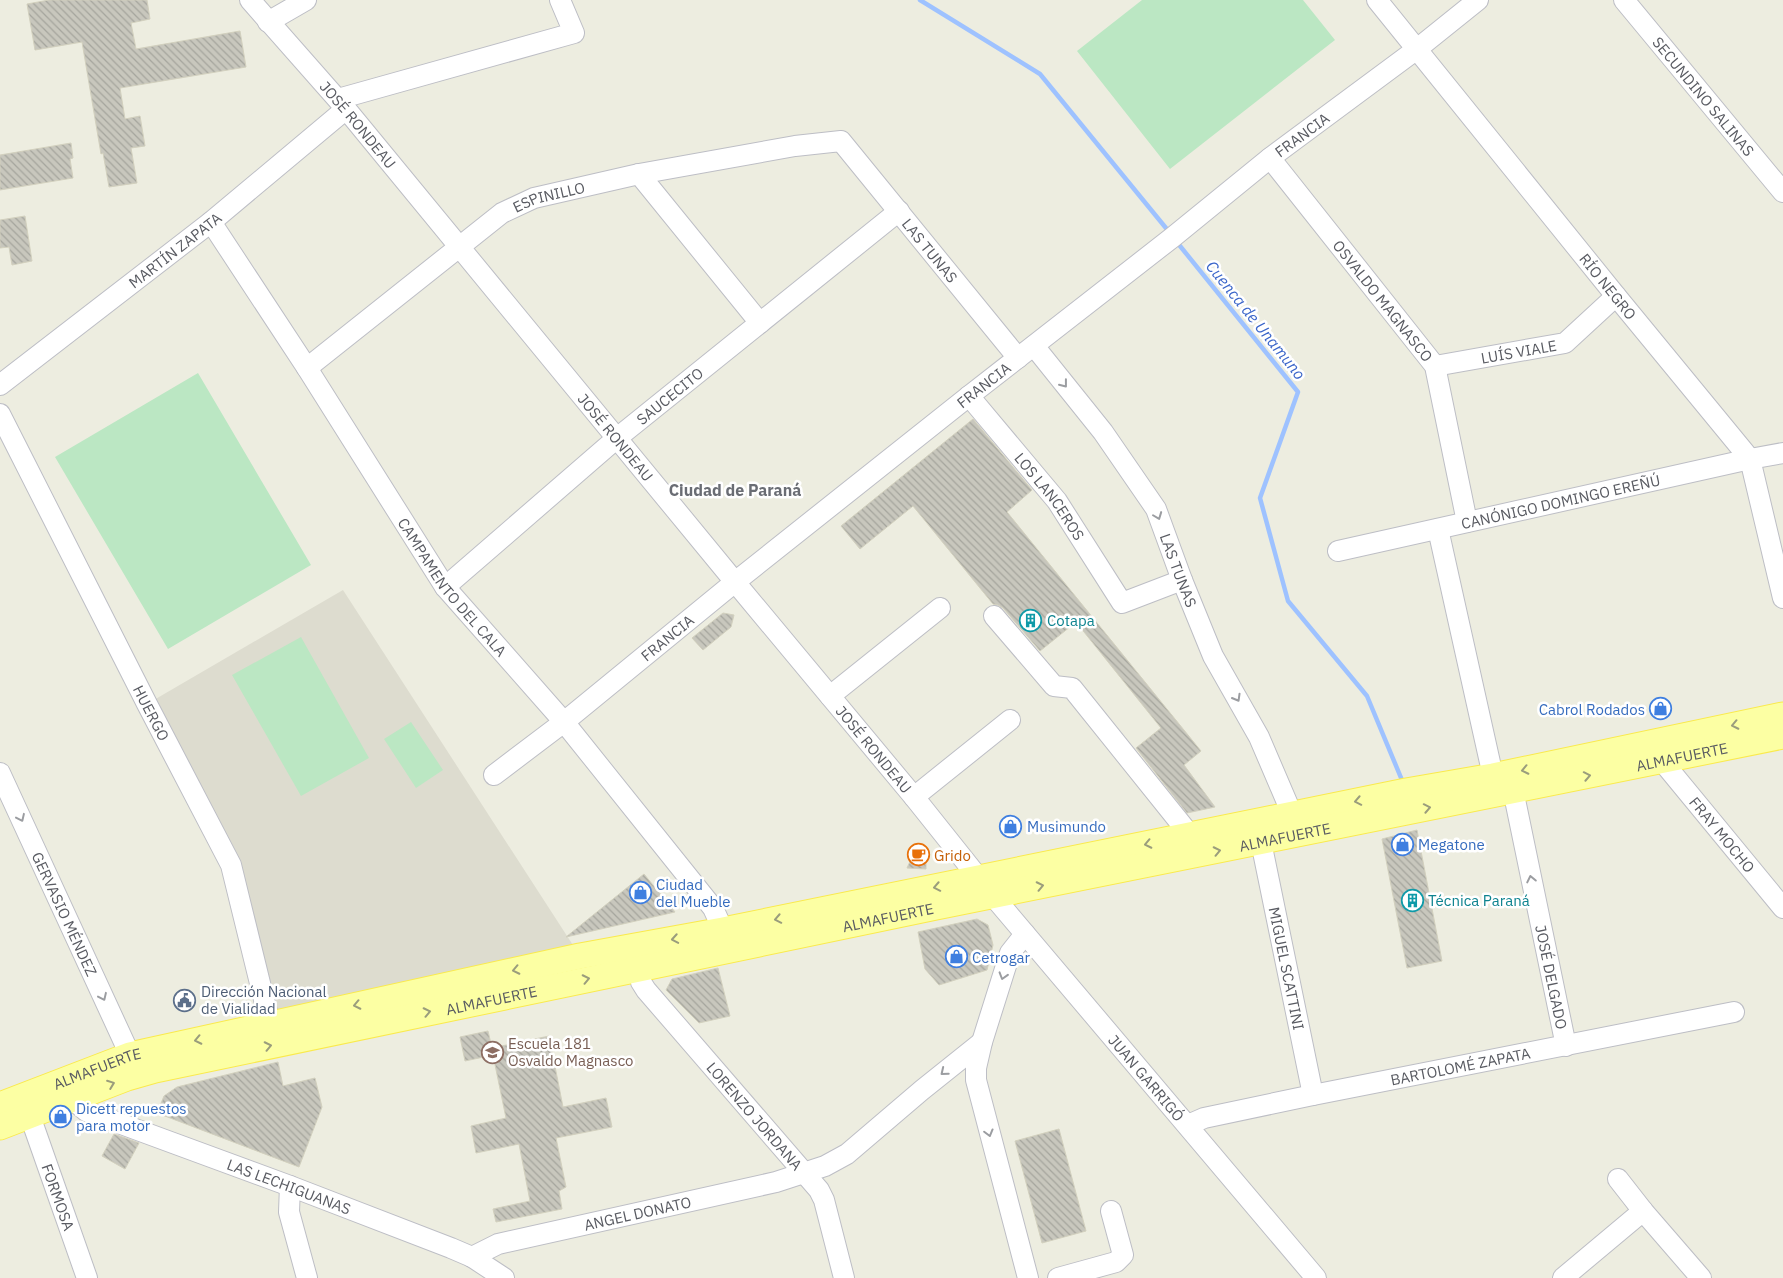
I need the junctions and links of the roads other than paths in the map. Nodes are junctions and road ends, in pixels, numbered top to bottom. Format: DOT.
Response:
graph roads {
  1 [pos="250,0"];
  2 [pos="306,0"];
  3 [pos="560,0"];
  4 [pos="1377,0"];
  5 [pos="1478,0"];
  6 [pos="1624,0"];
  7 [pos="268,22"];
  8 [pos="1417,49"];
  9 [pos="342,104"];
  10 [pos="841,141"];
  11 [pos="1270,158"];
  12 [pos="639,174"];
  13 [pos="1783,192"];
  14 [pos="899,211"];
  15 [pos="211,222"];
  16 [pos="460,247"];
  17 [pos="1616,296"];
  18 [pos="760,323"];
  19 [pos="1034,346"];
  20 [pos="1018,358"];
  21 [pos="1435,366"];
  22 [pos="307,368"];
  23 [pos="0,385"];
  24 [pos="969,396"];
  25 [pos="0,414"];
  26 [pos="617,438"];
  27 [pos="1783,453"];
  28 [pos="1750,459"];
  29 [pos="1467,522"];
  30 [pos="1438,529"];
  31 [pos="1338,551"];
  32 [pos="1182,580"];
  33 [pos="735,582"];
  34 [pos="445,588"];
  35 [pos="1783,598"];
  36 [pos="940,608"];
  37 [pos="994,616"];
  38 [pos="830,696"];
  39 [pos="1783,716"];
  40 [pos="1010,720"];
  41 [pos="564,722"];
  42 [pos="1783,736"];
  43 [pos="1662,762"];
  44 [pos="494,774"];
  45 [pos="1493,776"];
  46 [pos="1,777"];
  47 [pos="1513,790"];
  48 [pos="914,797"];
  49 [pos="1292,814"];
  50 [pos="1190,835"];
  51 [pos="1261,842"];
  52 [pos="986,887"];
  53 [pos="1783,908"];
  54 [pos="723,930"];
  55 [pos="1025,934"];
  56 [pos="639,968"];
  57 [pos="1734,1012"];
  58 [pos="270,1024"];
  59 [pos="982,1042"];
  60 [pos="1566,1046"];
  61 [pos="130,1054"];
  62 [pos="1313,1095"];
  63 [pos="72,1099"];
  64 [pos="0,1105"];
  65 [pos="30,1116"];
  66 [pos="1188,1125"];
  67 [pos="0,1127"];
  68 [pos="804,1173"];
  69 [pos="1618,1179"];
  70 [pos="290,1186"];
  71 [pos="1111,1211"];
  72 [pos="1643,1211"];
  73 [pos="472,1257"];
  74 [pos="87,1278"];
  75 [pos="307,1278"];
  76 [pos="504,1278"];
  77 [pos="844,1278"];
  78 [pos="1028,1278"];
  79 [pos="1058,1278"];
  80 [pos="1316,1278"];
  81 [pos="1563,1278"];
  82 [pos="1701,1278"];
  1 -- 7 [label="street, JOSÉ RONDEAU"];
  2 -- 7 [label="street"];
  3 -- 9 [label="street, MARTÍN ZAPATA"];
  4 -- 8 [label="street, RÍO NEGRO"];
  5 -- 8 [label="street, FRANCIA"];
  6 -- 13 [label="street, SECUNDINO SALINAS"];
  7 -- 9 [label="street, JOSÉ RONDEAU"];
  8 -- 11 [label="street, FRANCIA"];
  8 -- 17 [label="street, RÍO NEGRO"];
  9 -- 15 [label="street, MARTÍN ZAPATA"];
  9 -- 16 [label="street, JOSÉ RONDEAU"];
  10 -- 12 [label="street, ESPINILLO"];
  10 -- 14 [label="street, LAS TUNAS"];
  11 -- 19 [label="street, FRANCIA"];
  11 -- 21 [label="street, OSVALDO MAGNASCO"];
  12 -- 16 [label="street, ESPINILLO"];
  12 -- 18 [label="street"];
  14 -- 18 [label="street, SAUCECITO"];
  14 -- 20 [label="street, LAS TUNAS"];
  15 -- 22 [label="street, CAMPAMENTO DEL CALA"];
  15 -- 23 [label="street, MARTÍN ZAPATA"];
  16 -- 22 [label="street, ESPINILLO"];
  16 -- 26 [label="street, JOSÉ RONDEAU"];
  17 -- 21 [label="street, LUÍS VIALE"];
  17 -- 28 [label="street, RÍO NEGRO"];
  18 -- 26 [label="street, SAUCECITO"];
  19 -- 20 [label="street, FRANCIA"];
  19 -- 32 [label="street, LAS TUNAS, one-way"];
  20 -- 24 [label="street, FRANCIA"];
  21 -- 29 [label="street, OSVALDO MAGNASCO"];
  22 -- 34 [label="street, CAMPAMENTO DEL CALA"];
  24 -- 32 [label="street, LOS LANCEROS"];
  24 -- 33 [label="street, FRANCIA"];
  25 -- 58 [label="street, HUERGO"];
  26 -- 33 [label="street, JOSÉ RONDEAU"];
  26 -- 34 [label="street, SAUCECITO"];
  27 -- 28 [label="street, CANÓNIGO DOMINGO EREÑÚ"];
  28 -- 29 [label="street, CANÓNIGO DOMINGO EREÑÚ"];
  28 -- 35 [label="street, RÍO NEGRO"];
  29 -- 30 [label="street, CANÓNIGO DOMINGO EREÑÚ"];
  30 -- 31 [label="street, CANÓNIGO DOMINGO EREÑÚ"];
  30 -- 45 [label="street"];
  32 -- 49 [label="street, LAS TUNAS, one-way"];
  33 -- 38 [label="street, JOSÉ RONDEAU"];
  33 -- 41 [label="street, FRANCIA"];
  34 -- 41 [label="street, CAMPAMENTO DEL CALA"];
  36 -- 38 [label="street"];
  37 -- 50 [label="street"];
  38 -- 48 [label="street, JOSÉ RONDEAU"];
  39 -- 45 [label="main road, ALMAFUERTE, one-way"];
  40 -- 48 [label="street"];
  41 -- 44 [label="street, FRANCIA"];
  41 -- 54 [label="street, CAMPAMENTO DEL CALA"];
  42 -- 43 [label="main road, ALMAFUERTE"];
  47 -- 43 [label="main road, ALMAFUERTE, one-way"];
  43 -- 53 [label="street, FRAY MOCHO"];
  45 -- 49 [label="main road, ALMAFUERTE, one-way"];
  46 -- 61 [label="street, GERVASIO MÉNDEZ, one-way"];
  51 -- 47 [label="main road, ALMAFUERTE, one-way"];
  60 -- 47 [label="street, JOSÉ DELGADO, one-way"];
  48 -- 52 [label="street, JOSÉ RONDEAU"];
  49 -- 50 [label="main road, ALMAFUERTE"];
  50 -- 52 [label="main road, ALMAFUERTE, one-way"];
  52 -- 51 [label="main road, ALMAFUERTE, one-way"];
  51 -- 62 [label="street, MIGUEL SCATTINI"];
  52 -- 54 [label="main road, ALMAFUERTE, one-way"];
  52 -- 55 [label="street, JUAN GARRIGÓ"];
  52 -- 56 [label="main road, ALMAFUERTE"];
  54 -- 58 [label="main road, ALMAFUERTE, one-way"];
  55 -- 59 [label="street, one-way"];
  55 -- 66 [label="street, JUAN GARRIGÓ"];
  63 -- 56 [label="main road, ALMAFUERTE, one-way"];
  56 -- 68 [label="street, LORENZO JORDANA"];
  57 -- 60 [label="street, BARTOLOMÉ ZAPATA"];
  58 -- 61 [label="main road, ALMAFUERTE, one-way"];
  59 -- 68 [label="street, ANGEL DONATO, one-way"];
  59 -- 78 [label="street, one-way"];
  60 -- 62 [label="street, BARTOLOMÉ ZAPATA"];
  61 -- 64 [label="main road, ALMAFUERTE"];
  62 -- 66 [label="street, BARTOLOMÉ ZAPATA"];
  63 -- 65 [label="main road, ALMAFUERTE"];
  63 -- 70 [label="street, LAS LECHIGUANAS"];
  65 -- 67 [label="main road, ALMAFUERTE"];
  65 -- 74 [label="street, FORMOSA"];
  66 -- 80 [label="street, JUAN GARRIGÓ"];
  68 -- 73 [label="street, ANGEL DONATO"];
  68 -- 77 [label="street, LORENZO JORDANA"];
  69 -- 72 [label="street"];
  70 -- 73 [label="street, LAS LECHIGUANAS"];
  70 -- 75 [label="street"];
  71 -- 79 [label="street"];
  72 -- 81 [label="street"];
  72 -- 82 [label="street"];
  73 -- 76 [label="street, LAS LECHIGUANAS"];
}
